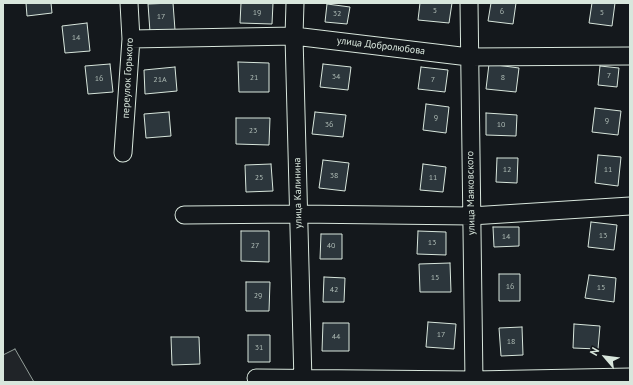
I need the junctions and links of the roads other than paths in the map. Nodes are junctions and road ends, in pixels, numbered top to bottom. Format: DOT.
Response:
graph roads {
  1 [pos="129,3"];
  2 [pos="295,3"];
  3 [pos="469,3"];
  4 [pos="294,36"];
  5 [pos="131,39"];
  6 [pos="469,56"];
  7 [pos="630,56"];
  8 [pos="123,153"];
  9 [pos="630,206"];
  10 [pos="298,214"];
  11 [pos="184,215"];
  12 [pos="471,216"];
  13 [pos="630,376"];
  14 [pos="256,378"];
  15 [pos="303,380"];
  16 [pos="474,381"];
  1 -- 5 [label="street, переулок Горького"];
  2 -- 4 [label="street, улица Калинина"];
  3 -- 6 [label="street, улица Маяковского"];
  4 -- 5 [label="street, улица Добролюбова"];
  4 -- 6 [label="street, улица Добролюбова"];
  4 -- 10 [label="street, улица Калинина"];
  5 -- 8 [label="street, переулок Горького"];
  6 -- 7 [label="street, улица Добролюбова"];
  6 -- 12 [label="street, улица Маяковского"];
  9 -- 12 [label="street"];
  10 -- 11 [label="street"];
  10 -- 12 [label="street"];
  10 -- 15 [label="street, улица Калинина"];
  12 -- 16 [label="street, улица Маяковского"];
  13 -- 16 [label="street"];
  14 -- 15 [label="street"];
  15 -- 16 [label="street"];
}
